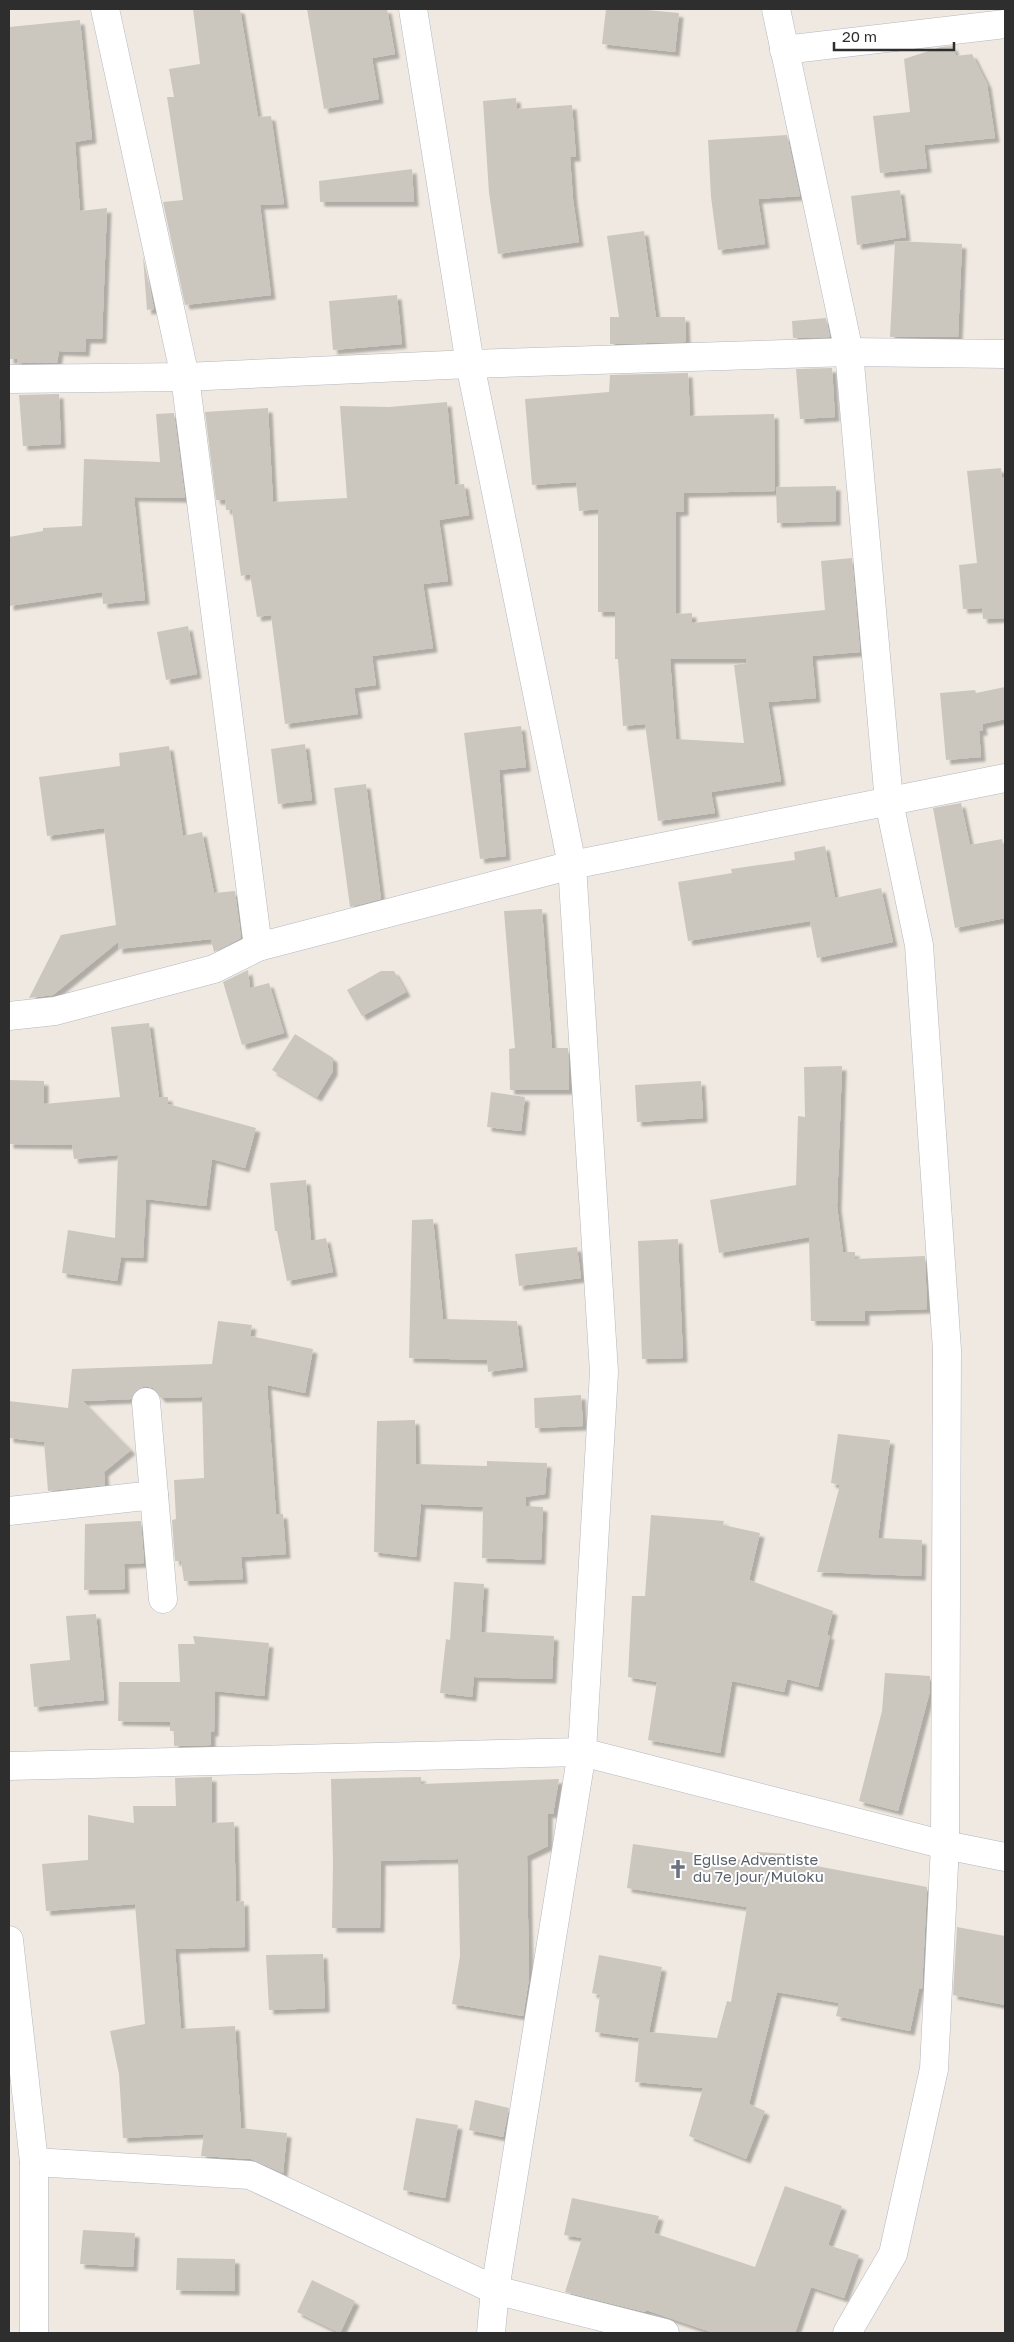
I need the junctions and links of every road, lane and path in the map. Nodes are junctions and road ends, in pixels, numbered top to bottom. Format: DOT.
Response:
graph roads {
  1 [pos="105,9"];
  2 [pos="412,9"];
  3 [pos="776,9"];
  4 [pos="1005,24"];
  5 [pos="784,50"];
  6 [pos="849,352"];
  7 [pos="1005,354"];
  8 [pos="470,364"];
  9 [pos="185,377"];
  10 [pos="9,379"];
  11 [pos="1005,778"];
  12 [pos="889,802"];
  13 [pos="572,865"];
  14 [pos="258,947"];
  15 [pos="9,1016"];
  16 [pos="146,1402"];
  17 [pos="154,1495"];
  18 [pos="9,1511"];
  19 [pos="163,1599"];
  20 [pos="582,1752"];
  21 [pos="9,1766"];
  22 [pos="945,1845"];
  23 [pos="1005,1857"];
  24 [pos="9,1940"];
  25 [pos="34,2162"];
  26 [pos="495,2290"];
  27 [pos="34,2333"];
  28 [pos="491,2333"];
  29 [pos="665,2333"];
  30 [pos="847,2333"];
  1 -- 9 [label="street"];
  2 -- 8 [label="street"];
  3 -- 5 [label="street"];
  4 -- 5 [label="street"];
  5 -- 6 [label="street"];
  6 -- 7 [label="street"];
  6 -- 8 [label="street"];
  6 -- 12 [label="street"];
  8 -- 9 [label="street"];
  8 -- 13 [label="street"];
  9 -- 10 [label="street"];
  9 -- 14 [label="street"];
  11 -- 12 [label="street"];
  12 -- 13 [label="street"];
  12 -- 22 [label="street"];
  13 -- 14 [label="street"];
  13 -- 20 [label="street"];
  14 -- 15 [label="street"];
  16 -- 17 [label="street"];
  17 -- 18 [label="street"];
  17 -- 19 [label="street"];
  20 -- 21 [label="street"];
  20 -- 22 [label="street"];
  20 -- 26 [label="street"];
  22 -- 23 [label="street"];
  22 -- 30 [label="street"];
  24 -- 25 [label="street"];
  25 -- 26 [label="street"];
  25 -- 27 [label="street"];
  26 -- 28 [label="street"];
  26 -- 29 [label="street"];
}
